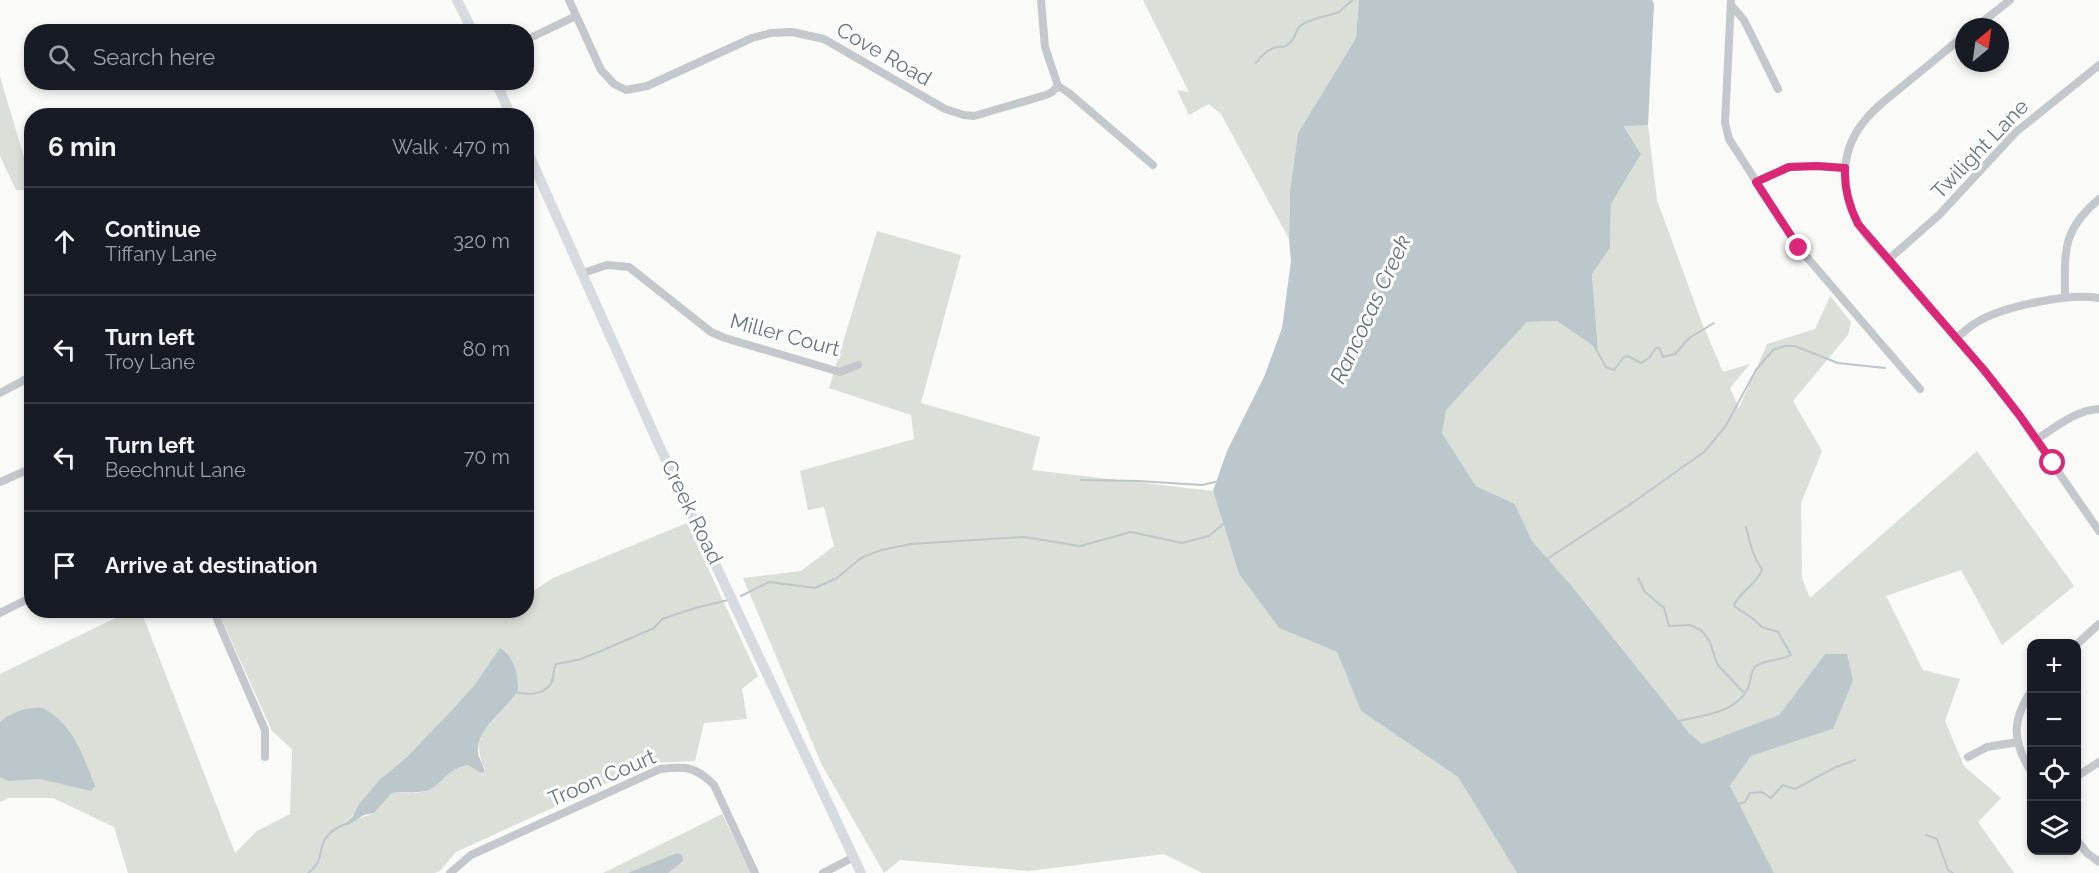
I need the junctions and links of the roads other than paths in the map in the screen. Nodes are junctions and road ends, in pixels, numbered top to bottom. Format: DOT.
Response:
graph roads {
  1 [pos="457,0"];
  2 [pos="569,0"];
  3 [pos="1041,0"];
  4 [pos="2010,0"];
  5 [pos="1731,2"];
  6 [pos="576,16"];
  7 [pos="1987,18"];
  8 [pos="468,24"];
  9 [pos="534,36"];
  10 [pos="1955,43"];
  11 [pos="2099,65"];
  12 [pos="1058,86"];
  13 [pos="1778,89"];
  14 [pos="500,90"];
  15 [pos="508,108"];
  16 [pos="1153,165"];
  17 [pos="534,166"];
  18 [pos="1845,168"];
  19 [pos="1756,182"];
  20 [pos="2099,199"];
  21 [pos="1888,260"];
  22 [pos="583,273"];
  23 [pos="2065,297"];
  24 [pos="2099,298"];
  25 [pos="1956,339"];
  26 [pos="858,365"];
  27 [pos="24,380"];
  28 [pos="1920,388"];
  29 [pos="0,393"];
  30 [pos="2099,409"];
  31 [pos="2037,439"];
  32 [pos="24,472"];
  33 [pos="0,482"];
  34 [pos="2099,531"];
  35 [pos="24,601"];
  36 [pos="0,613"];
  37 [pos="216,618"];
  38 [pos="2099,624"];
  39 [pos="2081,640"];
  40 [pos="2029,693"];
  41 [pos="2018,742"];
  42 [pos="265,757"];
  43 [pos="1968,757"];
  44 [pos="2099,762"];
  45 [pos="2027,763"];
  46 [pos="2081,774"];
  47 [pos="2081,845"];
  48 [pos="854,857"];
  49 [pos="2099,862"];
  50 [pos="860,872"];
  51 [pos="450,873"];
  52 [pos="755,873"];
  53 [pos="823,873"];
  1 -- 8 [label="main road"];
  2 -- 6 [label="street, Cove Road"];
  3 -- 12 [label="street"];
  4 -- 7 [label="street"];
  5 -- 13 [label="street"];
  5 -- 19 [label="street"];
  6 -- 9 [label="street"];
  6 -- 12 [label="street, Cove Road"];
  10 -- 18 [label="street"];
  11 -- 21 [label="street, Twilight Lane"];
  12 -- 16 [label="street"];
  14 -- 15 [label="main road"];
  17 -- 22 [label="main road, Creek Road"];
  18 -- 19 [label="street"];
  18 -- 21 [label="street"];
  19 -- 28 [label="street"];
  20 -- 23 [label="street"];
  21 -- 25 [label="street"];
  22 -- 26 [label="street, Miller Court"];
  22 -- 48 [label="main road, Creek Road"];
  23 -- 24 [label="street"];
  23 -- 25 [label="street"];
  25 -- 31 [label="street"];
  27 -- 29 [label="street"];
  30 -- 31 [label="street"];
  31 -- 34 [label="street"];
  32 -- 33 [label="street"];
  35 -- 36 [label="street"];
  37 -- 42 [label="street"];
  38 -- 39 [label="street"];
  40 -- 41 [label="street"];
  41 -- 43 [label="street"];
  41 -- 45 [label="street"];
  44 -- 46 [label="street"];
  47 -- 49 [label="street"];
  48 -- 50 [label="main road, Creek Road"];
  48 -- 53 [label="street"];
  51 -- 52 [label="street, Troon Court"];
}
